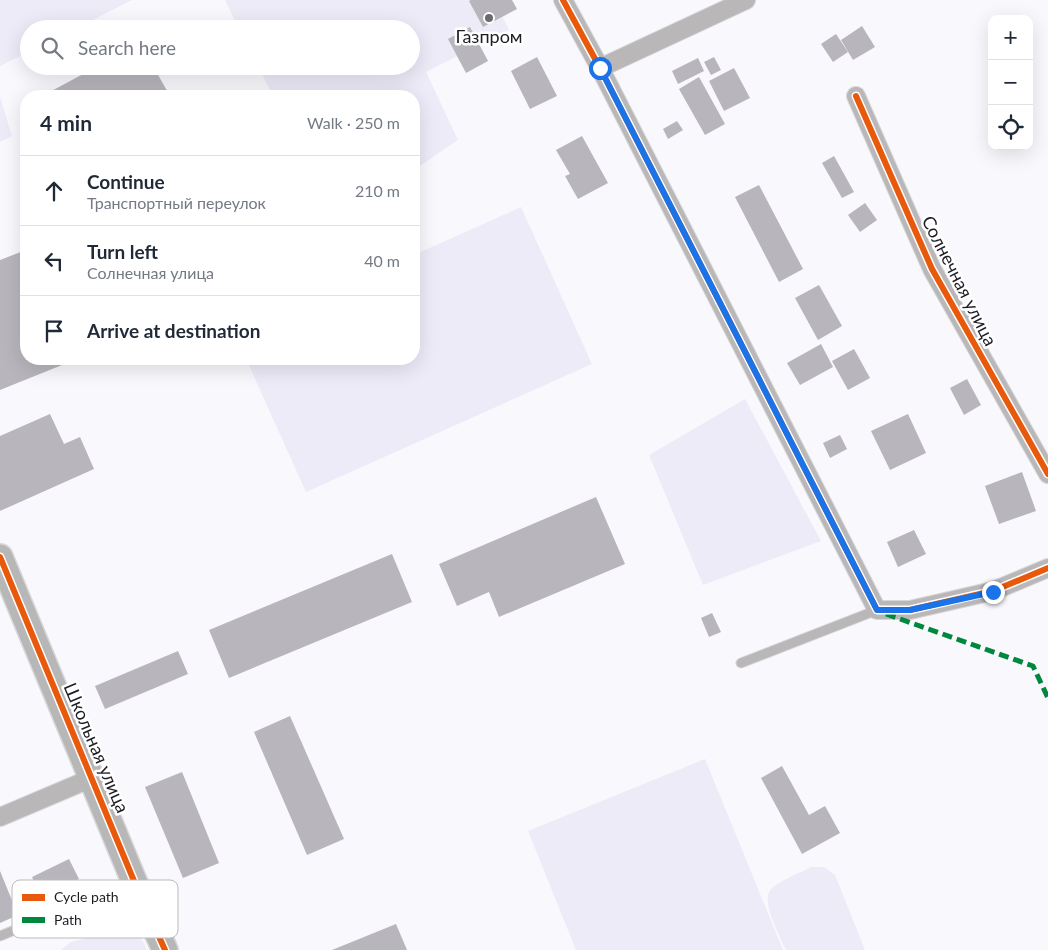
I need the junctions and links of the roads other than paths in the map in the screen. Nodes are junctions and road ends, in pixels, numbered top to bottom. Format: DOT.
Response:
graph roads {
  1 [pos="564,0"];
  2 [pos="746,0"];
  3 [pos="600,68"];
  4 [pos="856,96"];
  5 [pos="1048,474"];
  6 [pos="0,558"];
  7 [pos="1048,568"];
  8 [pos="877,610"];
  9 [pos="741,663"];
  10 [pos="92,778"];
  11 [pos="0,817"];
  12 [pos="134,880"];
  13 [pos="12,931"];
  14 [pos="0,936"];
  15 [pos="160,938"];
  16 [pos="165,950"];
  1 -- 3 [label="street"];
  2 -- 3 [label="street"];
  3 -- 8 [label="street"];
  4 -- 5 [label="street, Солнечная улица"];
  6 -- 10 [label="street, Школьная улица"];
  7 -- 8 [label="street"];
  8 -- 9 [label="lane"];
  10 -- 11 [label="street, Школьная улица"];
  10 -- 12 [label="street, Школьная улица"];
  13 -- 14 [label="lane"];
  15 -- 16 [label="street, Школьная улица"];
}
